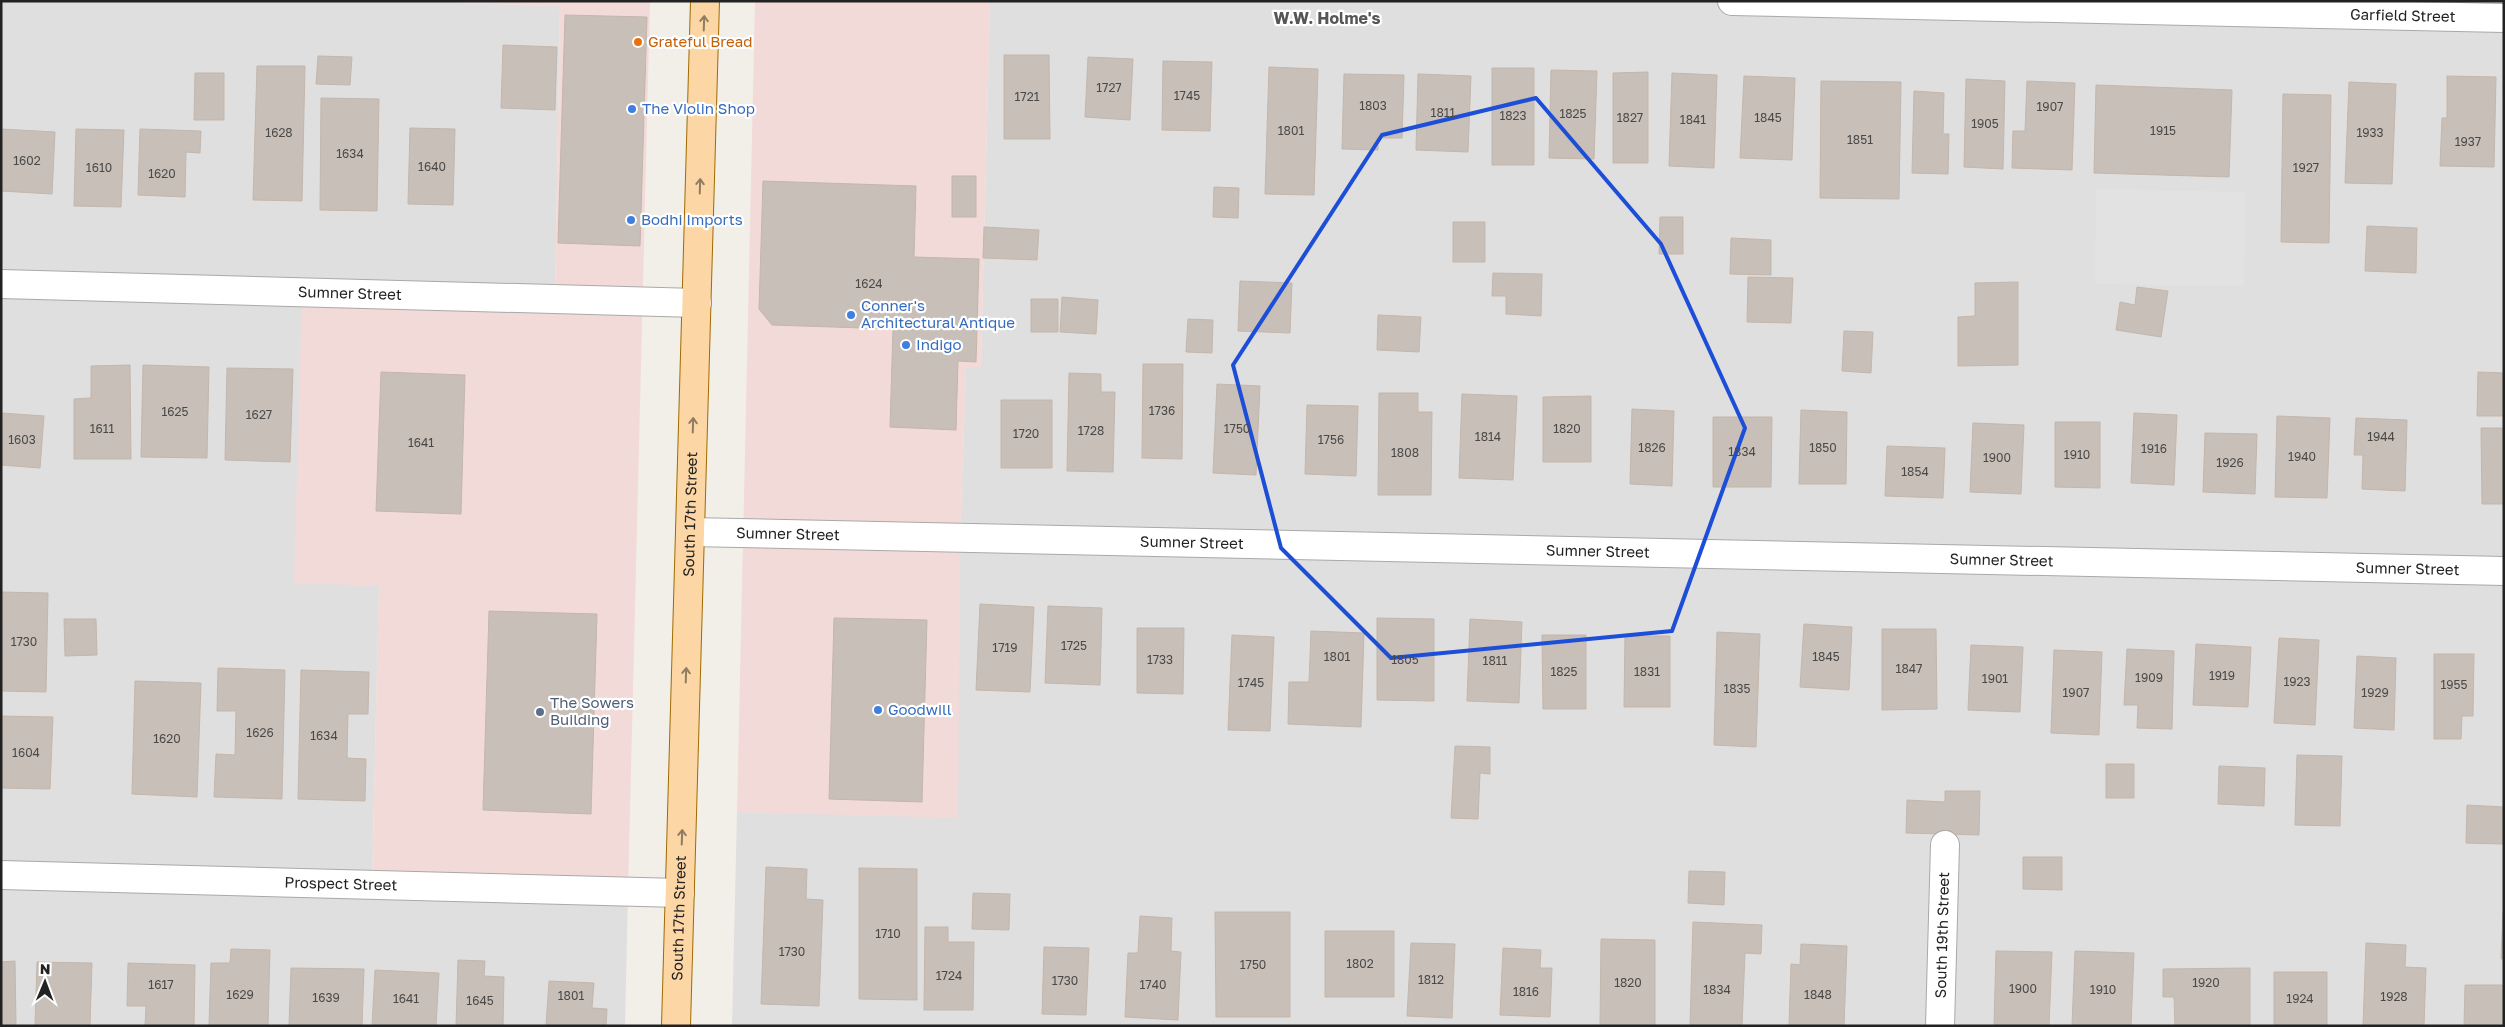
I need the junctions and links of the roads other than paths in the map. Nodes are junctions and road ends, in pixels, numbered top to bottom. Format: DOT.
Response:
graph roads {
  1 [pos="705,1"];
  2 [pos="1732,1"];
  3 [pos="1963,4"];
  4 [pos="2504,18"];
  5 [pos="1,284"];
  6 [pos="697,303"];
  7 [pos="690,532"];
  8 [pos="2504,571"];
  9 [pos="1945,845"];
  10 [pos="1,875"];
  11 [pos="680,893"];
  12 [pos="676,1026"];
  13 [pos="1940,1026"];
  6 -- 1 [label="main road, South 17th Street, one-way"];
  2 -- 3 [label="street, Garfield Street"];
  3 -- 4 [label="street, Garfield Street"];
  5 -- 6 [label="street, Sumner Street"];
  7 -- 6 [label="main road, South 17th Street, one-way"];
  7 -- 8 [label="street, Sumner Street"];
  11 -- 7 [label="main road, South 17th Street, one-way"];
  9 -- 13 [label="street, South 19th Street"];
  10 -- 11 [label="street, Prospect Street"];
  11 -- 12 [label="main road, South 17th Street"];
}
